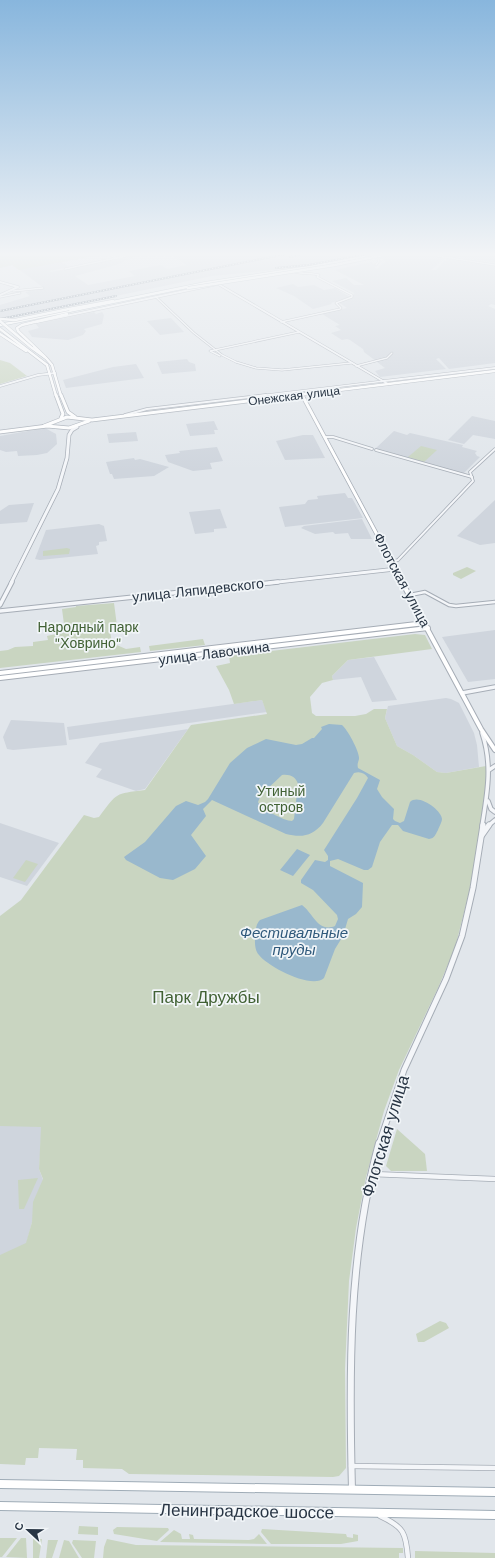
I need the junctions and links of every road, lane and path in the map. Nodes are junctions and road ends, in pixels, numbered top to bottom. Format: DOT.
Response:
graph roads {
  1 [pos="5,325"];
  2 [pos="10,325"];
  3 [pos="12,325"];
  4 [pos="24,325"];
  5 [pos="185,325"];
  6 [pos="287,325"];
  7 [pos="0,327"];
  8 [pos="299,332"];
  9 [pos="2,335"];
  10 [pos="25,349"];
  11 [pos="218,350"];
  12 [pos="392,353"];
  13 [pos="45,357"];
  14 [pos="224,357"];
  15 [pos="351,363"];
  16 [pos="356,366"];
  17 [pos="495,369"];
  18 [pos="49,372"];
  19 [pos="55,373"];
  20 [pos="384,381"];
  21 [pos="388,384"];
  22 [pos="0,386"];
  23 [pos="302,394"];
  24 [pos="121,416"];
  25 [pos="77,418"];
  26 [pos="58,420"];
  27 [pos="92,420"];
  28 [pos="44,426"];
  29 [pos="78,426"];
  30 [pos="61,428"];
  31 [pos="0,432"];
  32 [pos="69,435"];
  33 [pos="325,437"];
  34 [pos="372,449"];
  35 [pos="495,449"];
  36 [pos="376,450"];
  37 [pos="472,477"];
  38 [pos="392,562"];
  39 [pos="396,569"];
  40 [pos="410,595"];
  41 [pos="495,602"];
  42 [pos="0,605"];
  43 [pos="0,611"];
  44 [pos="425,623"];
  45 [pos="428,628"];
  46 [pos="356,631"];
  47 [pos="358,636"];
  48 [pos="108,660"];
  49 [pos="109,665"];
  50 [pos="0,673"];
  51 [pos="0,678"];
  52 [pos="495,687"];
  53 [pos="462,693"];
  54 [pos="481,729"];
  55 [pos="495,750"];
  56 [pos="495,766"];
  57 [pos="489,771"];
  58 [pos="488,796"];
  59 [pos="495,812"];
  60 [pos="495,820"];
  61 [pos="482,836"];
  62 [pos="371,1174"];
  63 [pos="495,1179"];
  64 [pos="351,1466"];
  65 [pos="495,1468"];
  66 [pos="0,1484"];
  67 [pos="352,1490"];
  68 [pos="495,1492"];
  69 [pos="0,1506"];
  70 [pos="371,1512"];
  71 [pos="495,1515"];
  72 [pos="408,1558"];
  1 -- 13 [label="main road, bridge"];
  2 -- 7 [label="main road, bridge"];
  3 -- 7 [label="main road"];
  4 -- 13 [label="main road"];
  5 -- 11 [label="street"];
  6 -- 8 [label="street"];
  7 -- 10 [label="main road"];
  8 -- 11 [label="street"];
  8 -- 15 [label="street"];
  9 -- 10 [label="main road"];
  10 -- 18 [label="main road"];
  11 -- 14 [label="street"];
  11 -- 14 [label="street"];
  12 -- 16 [label="street"];
  13 -- 19 [label="main road"];
  14 -- 15 [label="street"];
  15 -- 16 [label="street"];
  16 -- 20 [label="street"];
  17 -- 20 [label="street"];
  17 -- 21 [label="main road, Онежская улица"];
  18 -- 19 [label="street"];
  18 -- 22 [label="street"];
  18 -- 26 [label="main road"];
  19 -- 25 [label="main road"];
  20 -- 21 [label="street"];
  20 -- 24 [label="street"];
  21 -- 23 [label="main road, Онежская улица"];
  23 -- 24 [label="main road, Онежская улица"];
  23 -- 33 [label="main road, Флотская улица"];
  24 -- 27 [label="main road, Онежская улица"];
  25 -- 26 [label="main road, Онежская улица"];
  25 -- 27 [label="main road, Онежская улица"];
  25 -- 29 [label="main road"];
  26 -- 28 [label="main road"];
  26 -- 30 [label="main road"];
  27 -- 29 [label="main road, Онежская улица"];
  28 -- 30 [label="main road, Онежская улица"];
  28 -- 31 [label="main road"];
  29 -- 30 [label="main road, Онежская улица"];
  29 -- 32 [label="street"];
  30 -- 32 [label="street"];
  32 -- 42 [label="street"];
  33 -- 34 [label="street"];
  33 -- 38 [label="main road, Флотская улица"];
  35 -- 37 [label="street"];
  36 -- 37 [label="street"];
  37 -- 38 [label="street"];
  38 -- 39 [label="main road, Флотская улица"];
  39 -- 40 [label="main road, Флотская улица"];
  39 -- 43 [label="street, улица Ляпидевского"];
  40 -- 41 [label="street"];
  40 -- 44 [label="main road, Флотская улица"];
  44 -- 45 [label="main road, Флотская улица"];
  44 -- 46 [label="main road, улица Лавочкина"];
  45 -- 47 [label="main road, улица Лавочкина"];
  45 -- 53 [label="main road, Флотская улица"];
  46 -- 47 [label="street"];
  46 -- 48 [label="main road, улица Лавочкина"];
  47 -- 49 [label="main road, улица Лавочкина"];
  48 -- 49 [label="street"];
  48 -- 50 [label="main road, улица Лавочкина"];
  49 -- 51 [label="main road, улица Лавочкина"];
  52 -- 53 [label="street"];
  53 -- 54 [label="main road, Флотская улица"];
  54 -- 55 [label="main road"];
  54 -- 57 [label="street, Флотская улица"];
  56 -- 57 [label="street"];
  57 -- 58 [label="street, Флотская улица"];
  58 -- 59 [label="street, Флотская улица"];
  58 -- 61 [label="street, Флотская улица"];
  60 -- 61 [label="street"];
  61 -- 62 [label="street, Флотская улица"];
  62 -- 63 [label="street"];
  62 -- 64 [label="street, Флотская улица"];
  64 -- 65 [label="street"];
  64 -- 67 [label="street, Флотская улица"];
  66 -- 67 [label="main road, Ленинградское шоссе"];
  67 -- 68 [label="main road, Ленинградское шоссе"];
  69 -- 70 [label="main road, Ленинградское шоссе"];
  70 -- 71 [label="main road, Ленинградское шоссе"];
  70 -- 72 [label="street"];
}
